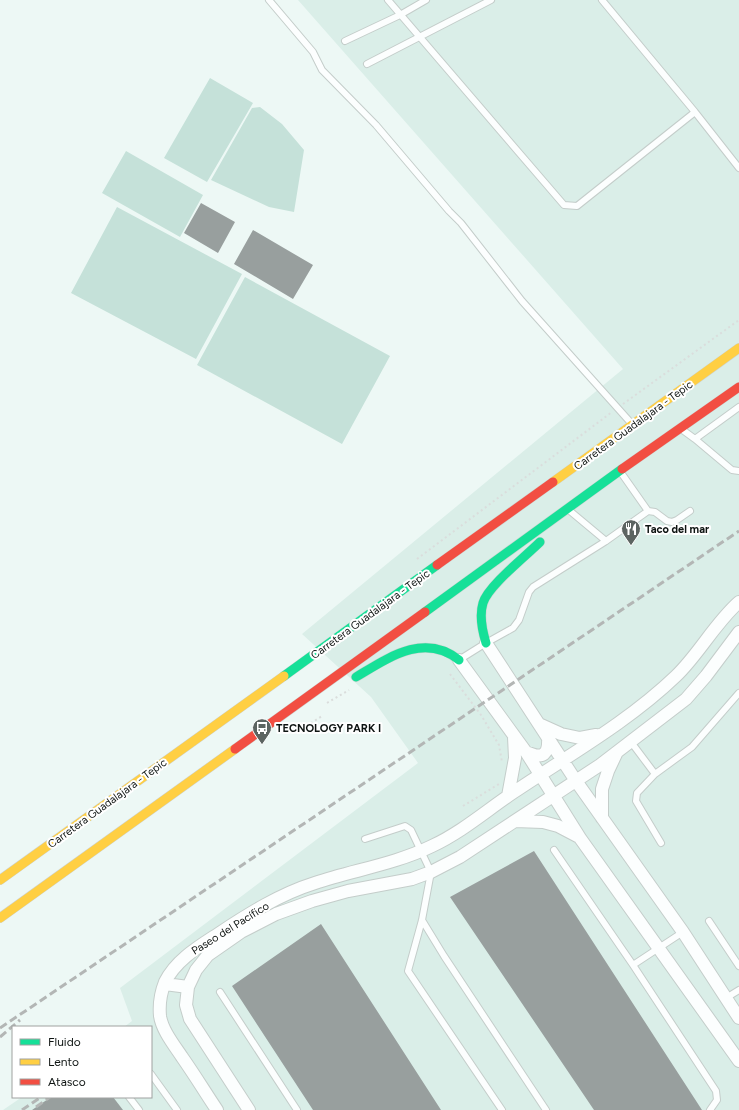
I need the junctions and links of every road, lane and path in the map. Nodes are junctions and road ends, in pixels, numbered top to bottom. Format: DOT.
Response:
graph roads {
  1 [pos="269,0"];
  2 [pos="388,0"];
  3 [pos="426,0"];
  4 [pos="492,0"];
  5 [pos="602,0"];
  6 [pos="400,15"];
  7 [pos="419,38"];
  8 [pos="345,41"];
  9 [pos="367,64"];
  10 [pos="696,112"];
  11 [pos="738,166"];
  12 [pos="739,320"];
  13 [pos="739,348"];
  14 [pos="739,387"];
  15 [pos="739,407"];
  16 [pos="618,408"];
  17 [pos="633,425"];
  18 [pos="680,428"];
  19 [pos="694,439"];
  20 [pos="620,471"];
  21 [pos="739,471"];
  22 [pos="564,511"];
  23 [pos="648,511"];
  24 [pos="690,511"];
  25 [pos="606,541"];
  26 [pos="415,560"];
  27 [pos="739,602"];
  28 [pos="739,632"];
  29 [pos="486,643"];
  30 [pos="459,660"];
  31 [pos="450,673"];
  32 [pos="349,683"];
  33 [pos="313,693"];
  34 [pos="739,693"];
  35 [pos="322,706"];
  36 [pos="322,716"];
  37 [pos="298,723"];
  38 [pos="541,725"];
  39 [pos="601,734"];
  40 [pos="548,736"];
  41 [pos="514,737"];
  42 [pos="631,742"];
  43 [pos="526,752"];
  44 [pos="616,753"];
  45 [pos="563,760"];
  46 [pos="503,763"];
  47 [pos="540,774"];
  48 [pos="655,774"];
  49 [pos="501,779"];
  50 [pos="576,781"];
  51 [pos="508,796"];
  52 [pos="554,796"];
  53 [pos="463,806"];
  54 [pos="602,818"];
  55 [pos="515,821"];
  56 [pos="580,838"];
  57 [pos="365,839"];
  58 [pos="445,839"];
  59 [pos="661,843"];
  60 [pos="554,850"];
  61 [pos="421,852"];
  62 [pos="404,858"];
  63 [pos="453,860"];
  64 [pos="431,872"];
  65 [pos="412,879"];
  66 [pos="0,880"];
  67 [pos="0,918"];
  68 [pos="422,920"];
  69 [pos="709,921"];
  70 [pos="683,932"];
  71 [pos="659,948"];
  72 [pos="633,965"];
  73 [pos="739,966"];
  74 [pos="165,984"];
  75 [pos="188,987"];
  76 [pos="739,990"];
  77 [pos="220,992"];
  78 [pos="726,998"];
  79 [pos="739,1018"];
  80 [pos="737,1059"];
  81 [pos="739,1070"];
  82 [pos="152,1075"];
  83 [pos="130,1098"];
  84 [pos="139,1110"];
  85 [pos="177,1110"];
  86 [pos="217,1110"];
  87 [pos="249,1110"];
  88 [pos="297,1110"];
  89 [pos="502,1110"];
  90 [pos="546,1110"];
  91 [pos="710,1110"];
  1 -- 16 [label="lane"];
  2 -- 6 [label="lane"];
  3 -- 6 [label="lane"];
  4 -- 7 [label="lane"];
  5 -- 10 [label="lane"];
  6 -- 7 [label="lane"];
  6 -- 8 [label="lane"];
  7 -- 9 [label="lane"];
  7 -- 10 [label="lane"];
  10 -- 11 [label="lane"];
  12 -- 16 [label="path"];
  13 -- 17 [label="highway, Carretera Guadalajara - Tepic"];
  14 -- 18 [label="highway"];
  15 -- 19 [label="lane"];
  16 -- 17 [label="lane"];
  16 -- 26 [label="path"];
  17 -- 66 [label="highway, Carretera Guadalajara - Tepic"];
  18 -- 19 [label="lane"];
  18 -- 20 [label="highway"];
  19 -- 21 [label="lane"];
  20 -- 22 [label="highway"];
  20 -- 23 [label="lane"];
  22 -- 25 [label="lane"];
  22 -- 29 [label="highway"];
  22 -- 33 [label="highway"];
  23 -- 24 [label="lane"];
  23 -- 25 [label="lane"];
  25 -- 29 [label="lane"];
  27 -- 39 [label="street"];
  28 -- 42 [label="street"];
  29 -- 30 [label="lane"];
  29 -- 38 [label="street"];
  30 -- 32 [label="highway"];
  30 -- 41 [label="street"];
  31 -- 46 [label="path"];
  32 -- 33 [label="highway"];
  32 -- 35 [label="path"];
  33 -- 67 [label="highway"];
  34 -- 48 [label="lane"];
  36 -- 37 [label="path"];
  38 -- 39 [label="street"];
  38 -- 40 [label="street"];
  39 -- 45 [label="street"];
  40 -- 43 [label="street"];
  40 -- 45 [label="street"];
  41 -- 43 [label="street"];
  41 -- 51 [label="street"];
  42 -- 44 [label="street"];
  42 -- 48 [label="lane"];
  43 -- 47 [label="street"];
  44 -- 50 [label="street"];
  44 -- 54 [label="street"];
  45 -- 47 [label="street, Paseo del Pacífico"];
  45 -- 50 [label="street"];
  47 -- 51 [label="street, Paseo del Pacífico"];
  47 -- 52 [label="street"];
  48 -- 59 [label="lane"];
  49 -- 53 [label="path"];
  50 -- 52 [label="street"];
  50 -- 54 [label="street"];
  51 -- 58 [label="street, Paseo del Pacífico"];
  52 -- 55 [label="street, Paseo del Pacífico"];
  52 -- 56 [label="street"];
  54 -- 70 [label="street"];
  55 -- 56 [label="street"];
  55 -- 63 [label="street, Paseo del Pacífico"];
  56 -- 71 [label="street"];
  57 -- 61 [label="lane"];
  58 -- 61 [label="street, Paseo del Pacífico"];
  58 -- 63 [label="street"];
  60 -- 72 [label="lane"];
  61 -- 62 [label="street, Paseo del Pacífico"];
  61 -- 64 [label="lane"];
  62 -- 65 [label="street"];
  62 -- 74 [label="street, Paseo del Pacífico"];
  63 -- 64 [label="street, Paseo del Pacífico"];
  64 -- 65 [label="street, Paseo del Pacífico"];
  64 -- 68 [label="lane"];
  65 -- 75 [label="street, Paseo del Pacífico"];
  68 -- 89 [label="lane"];
  68 -- 90 [label="lane"];
  69 -- 73 [label="lane"];
  70 -- 71 [label="lane"];
  70 -- 78 [label="street"];
  71 -- 72 [label="lane"];
  71 -- 80 [label="street"];
  72 -- 91 [label="lane"];
  74 -- 75 [label="street"];
  74 -- 86 [label="street, Paseo del Pacífico"];
  75 -- 87 [label="street, Paseo del Pacífico"];
  76 -- 78 [label="lane"];
  77 -- 88 [label="lane"];
  78 -- 79 [label="street"];
  80 -- 81 [label="street"];
  82 -- 85 [label="lane"];
  83 -- 84 [label="lane"];
}
